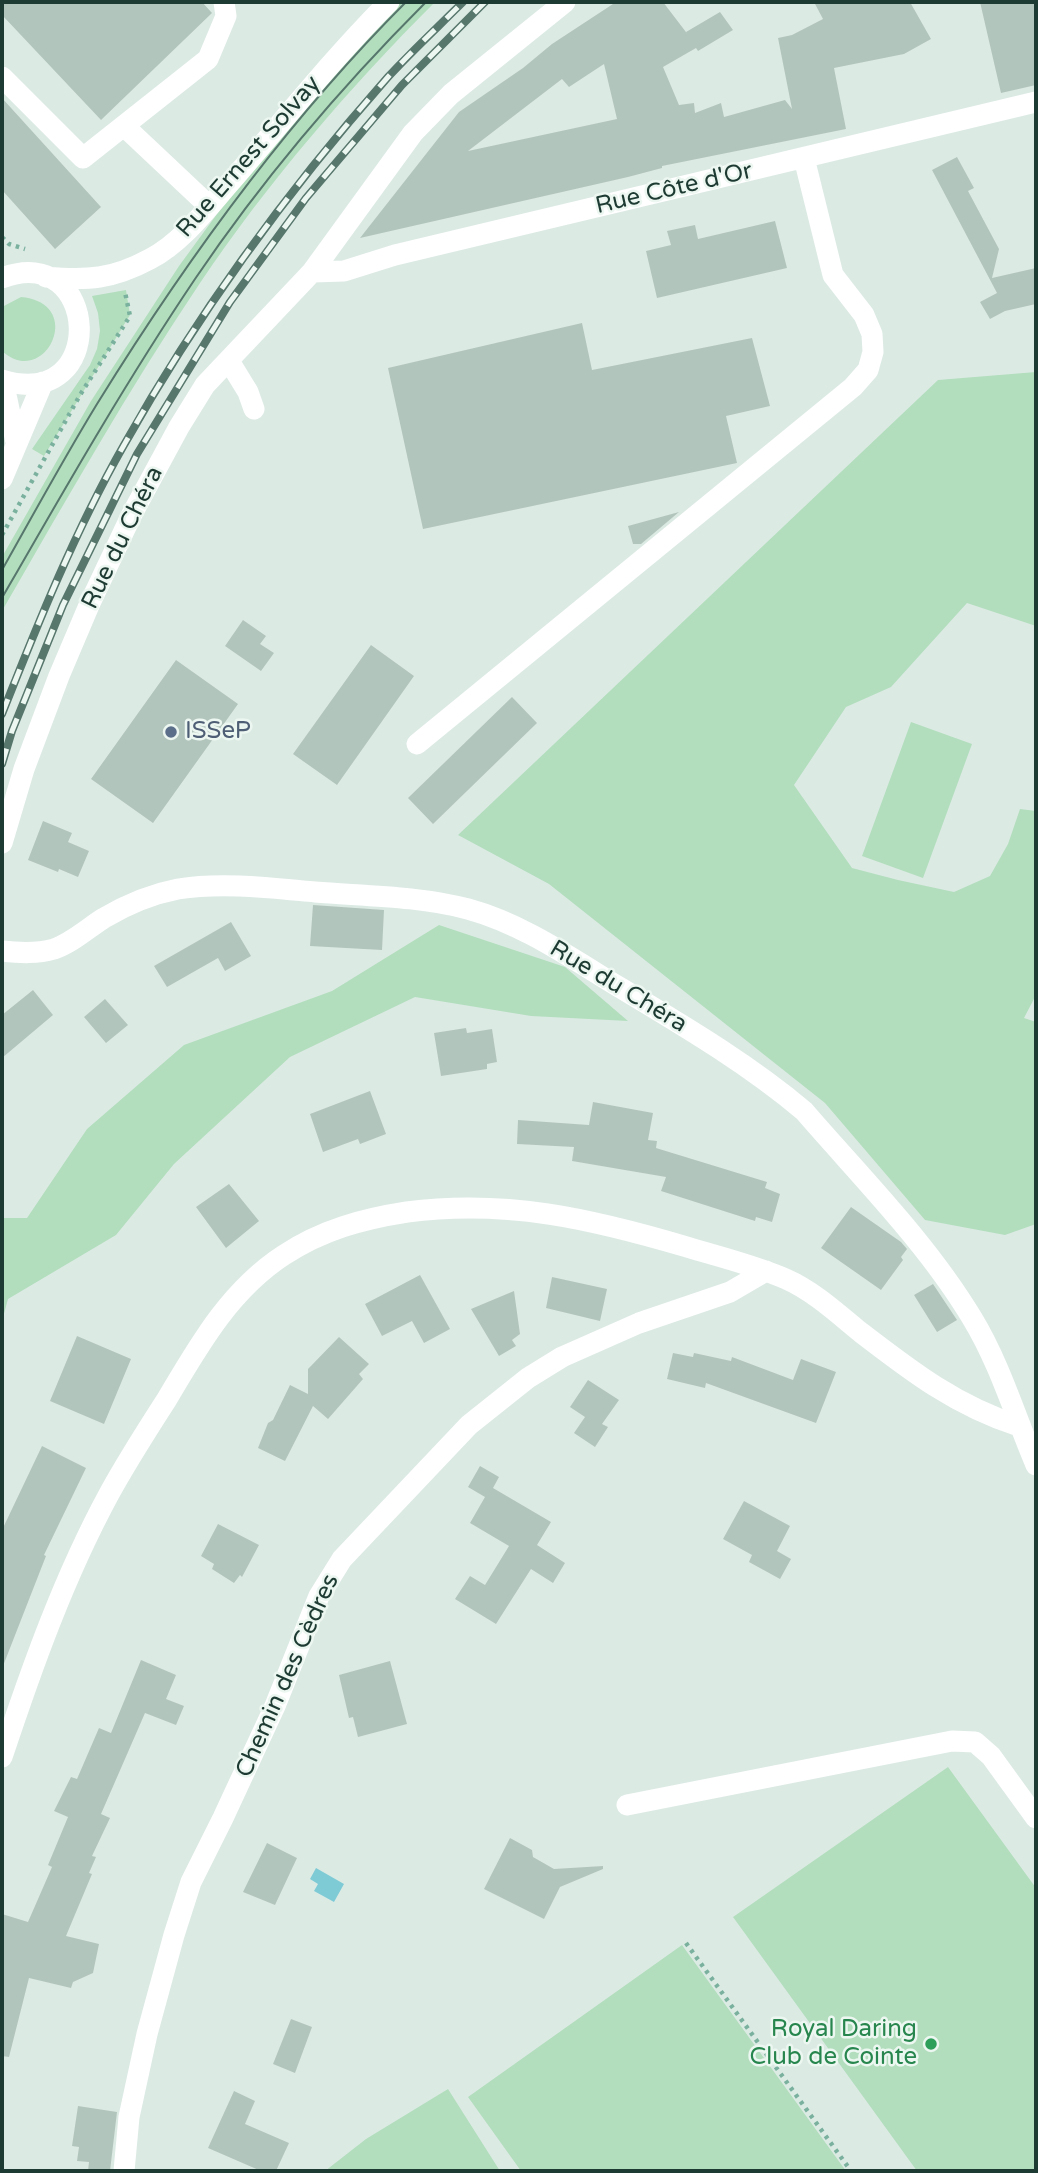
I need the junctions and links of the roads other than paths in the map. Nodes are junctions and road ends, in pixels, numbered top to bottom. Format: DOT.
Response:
graph roads {
  1 [pos="224,2"];
  2 [pos="389,2"];
  3 [pos="565,2"];
  4 [pos="2,77"];
  5 [pos="1036,102"];
  6 [pos="124,125"];
  7 [pos="804,158"];
  8 [pos="209,206"];
  9 [pos="2,258"];
  10 [pos="312,272"];
  11 [pos="12,275"];
  12 [pos="46,277"];
  13 [pos="229,362"];
  14 [pos="2,381"];
  15 [pos="43,382"];
  16 [pos="254,409"];
  17 [pos="16,442"];
  18 [pos="2,479"];
  19 [pos="417,744"];
  20 [pos="2,844"];
  21 [pos="2,951"];
  22 [pos="766,1271"];
  23 [pos="1028,1421"];
  24 [pos="1036,1465"];
  25 [pos="2,1757"];
  26 [pos="627,1805"];
  27 [pos="1036,1818"];
  28 [pos="124,2171"];
  1 -- 6 [label="street"];
  2 -- 8 [label="street, Rue Ernest Solvay"];
  3 -- 10 [label="street, Rue du Chéra"];
  4 -- 6 [label="street"];
  5 -- 7 [label="street, Rue Côte d'Or"];
  6 -- 8 [label="street"];
  7 -- 10 [label="street, Rue Côte d'Or"];
  7 -- 19 [label="street"];
  8 -- 12 [label="street, Rue Ernest Solvay"];
  9 -- 11 [label="street"];
  10 -- 13 [label="street, Rue du Chéra"];
  11 -- 12 [label="street, Rue Ernest Solvay"];
  12 -- 15 [label="street"];
  13 -- 16 [label="street"];
  13 -- 20 [label="street, Rue du Chéra"];
  14 -- 15 [label="street"];
  14 -- 17 [label="street"];
  15 -- 17 [label="street"];
  17 -- 18 [label="street"];
  21 -- 23 [label="street, Rue du Chéra"];
  22 -- 23 [label="street"];
  22 -- 25 [label="street"];
  22 -- 28 [label="street, Chemin des Cèdres"];
  23 -- 24 [label="street, Rue du Chéra"];
  26 -- 27 [label="street"];
}
